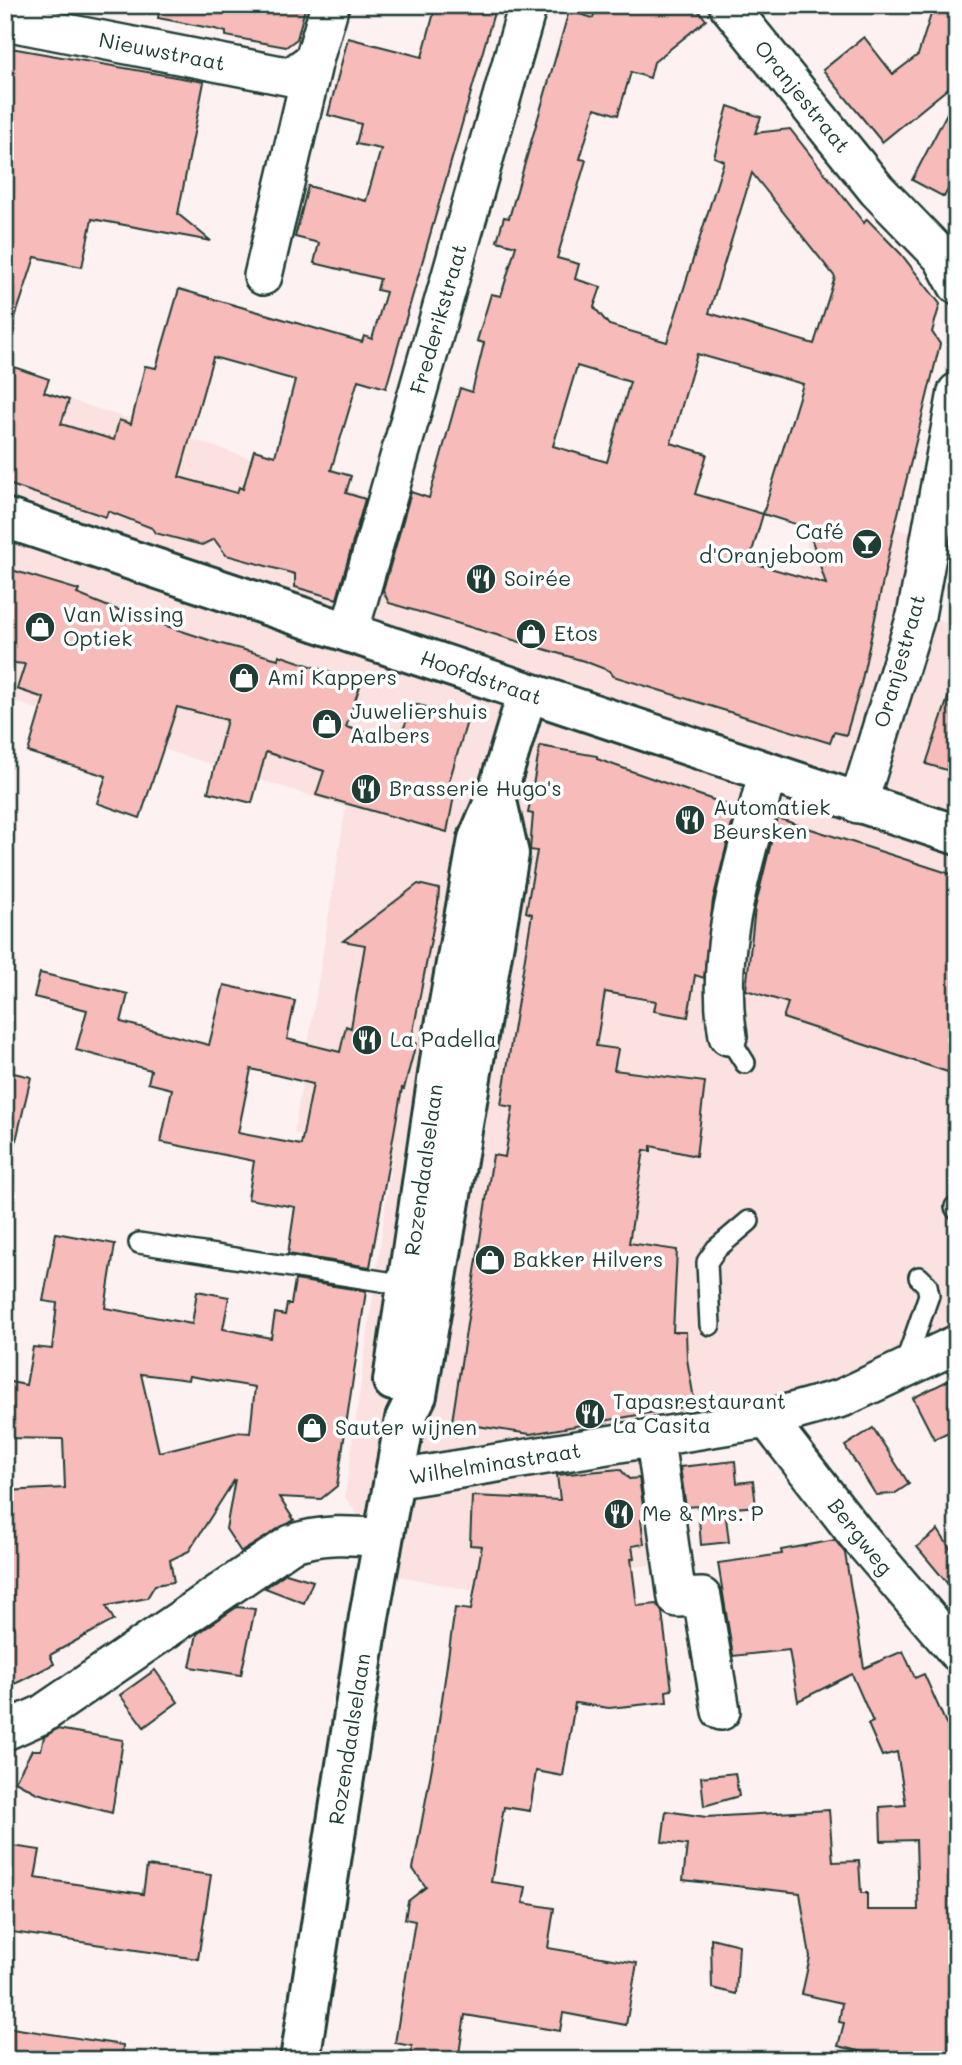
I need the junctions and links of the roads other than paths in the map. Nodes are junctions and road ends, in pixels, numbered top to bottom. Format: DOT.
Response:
graph roads {
  1 [pos="330,5"];
  2 [pos="528,5"];
  3 [pos="728,5"];
  4 [pos="5,21"];
  5 [pos="314,60"];
  6 [pos="263,276"];
  7 [pos="957,285"];
  8 [pos="957,392"];
  9 [pos="5,519"];
  10 [pos="349,633"];
  11 [pos="527,694"];
  12 [pos="767,774"];
  13 [pos="858,804"];
  14 [pos="957,835"];
  15 [pos="737,1050"];
  16 [pos="749,1221"];
  17 [pos="139,1243"];
  18 [pos="919,1277"];
  19 [pos="421,1287"];
  20 [pos="710,1325"];
  21 [pos="957,1344"];
  22 [pos="901,1371"];
  23 [pos="767,1419"];
  24 [pos="655,1440"];
  25 [pos="393,1480"];
  26 [pos="383,1538"];
  27 [pos="957,1652"];
  28 [pos="721,1711"];
  29 [pos="5,1731"];
  30 [pos="300,2060"];
  1 -- 5 [label="street"];
  2 -- 10 [label="street, Frederikstraat"];
  3 -- 7 [label="street, Oranjestraat"];
  4 -- 5 [label="street, Nieuwstraat"];
  5 -- 6 [label="street"];
  8 -- 13 [label="street, Oranjestraat"];
  9 -- 10 [label="street, Hoofdstraat"];
  10 -- 11 [label="street, Hoofdstraat"];
  11 -- 12 [label="street, Hoofdstraat"];
  11 -- 19 [label="street, Rozendaalselaan"];
  12 -- 13 [label="street, Hoofdstraat"];
  12 -- 15 [label="street"];
  13 -- 14 [label="street, Hoofdstraat"];
  16 -- 20 [label="lane"];
  17 -- 19 [label="lane"];
  18 -- 22 [label="lane"];
  19 -- 25 [label="street, Rozendaalselaan"];
  21 -- 22 [label="street, Wilhelminastraat"];
  22 -- 23 [label="street, Wilhelminastraat"];
  23 -- 24 [label="street, Wilhelminastraat"];
  23 -- 27 [label="street, Bergweg"];
  24 -- 25 [label="street, Wilhelminastraat"];
  24 -- 28 [label="street"];
  25 -- 26 [label="street, Rozendaalselaan"];
  26 -- 29 [label="street"];
  26 -- 30 [label="street, Rozendaalselaan"];
}
